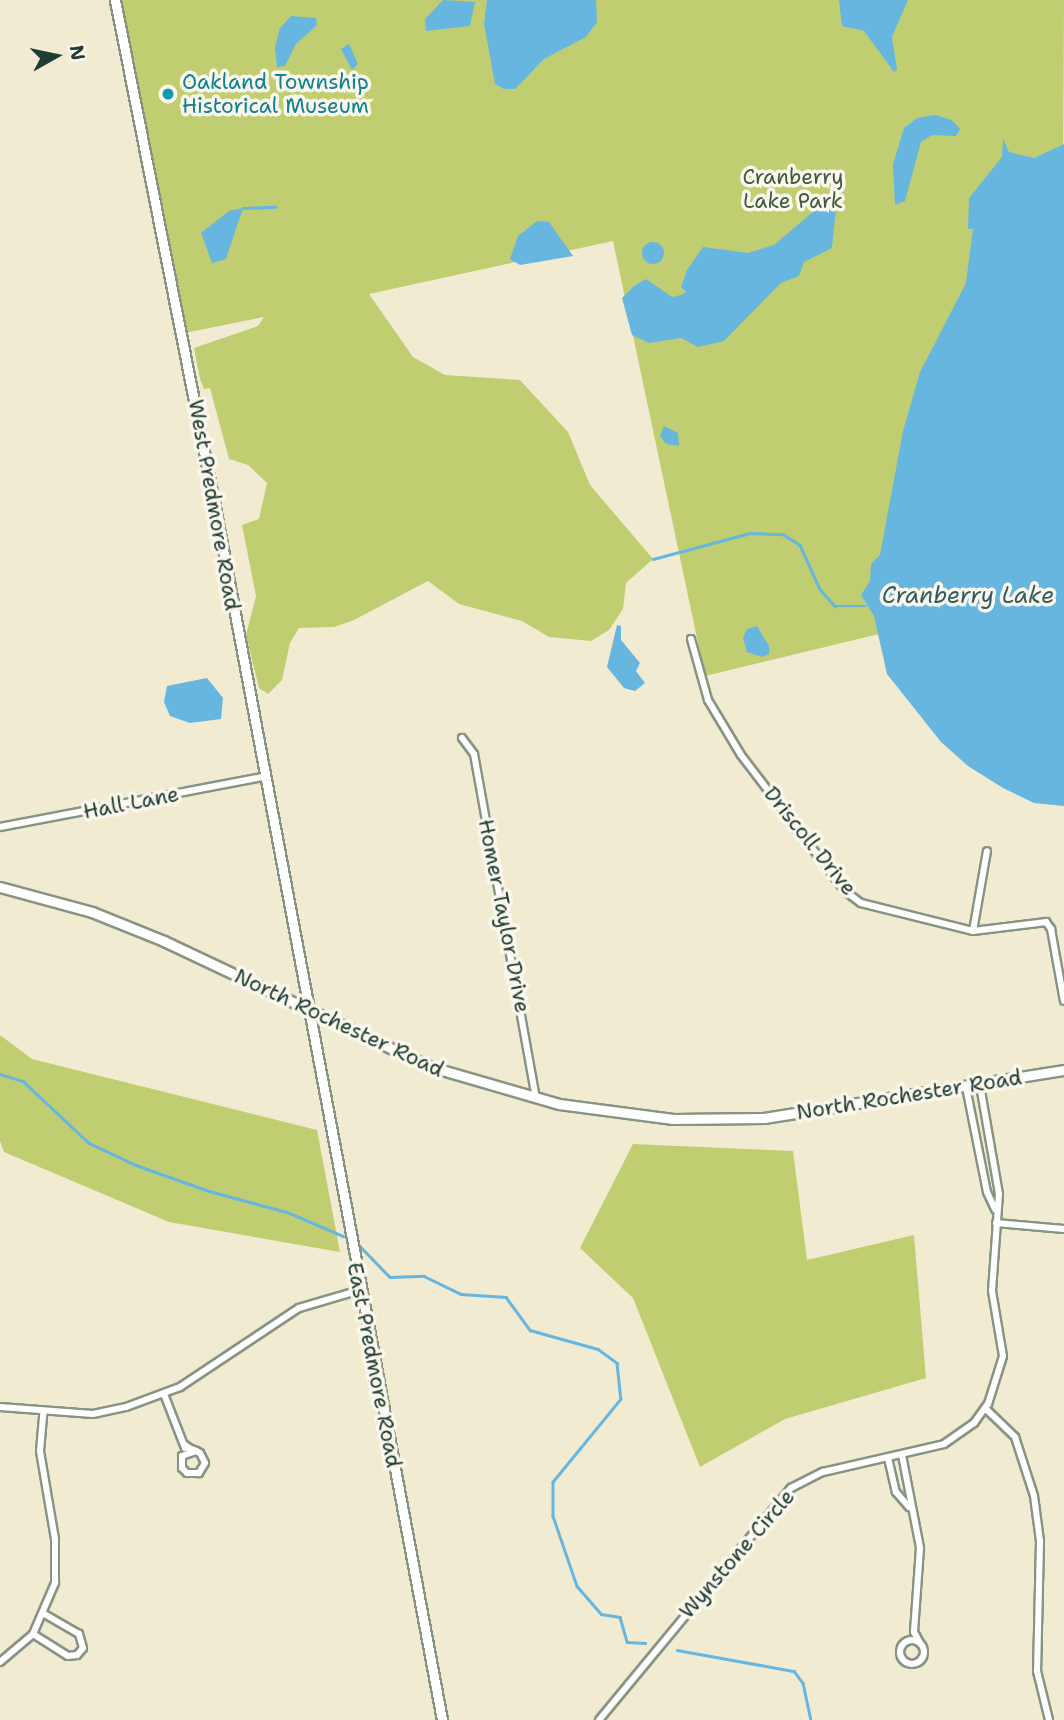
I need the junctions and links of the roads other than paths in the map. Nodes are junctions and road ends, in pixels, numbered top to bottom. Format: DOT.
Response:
graph roads {
  1 [pos="115,0"];
  2 [pos="691,639"];
  3 [pos="462,738"];
  4 [pos="263,777"];
  5 [pos="0,827"];
  6 [pos="987,850"];
  7 [pos="0,887"];
  8 [pos="973,931"];
  9 [pos="1064,1001"];
  10 [pos="306,1010"];
  11 [pos="1064,1070"];
  12 [pos="980,1085"];
  13 [pos="966,1087"];
  14 [pos="536,1098"];
  15 [pos="995,1209"];
  16 [pos="996,1223"];
  17 [pos="1064,1229"];
  18 [pos="359,1290"];
  19 [pos="164,1394"];
  20 [pos="0,1407"];
  21 [pos="985,1408"];
  22 [pos="43,1412"];
  23 [pos="185,1445"];
  24 [pos="196,1451"];
  25 [pos="902,1455"];
  26 [pos="182,1456"];
  27 [pos="888,1458"];
  28 [pos="909,1507"];
  29 [pos="45,1614"];
  30 [pos="914,1632"];
  31 [pos="33,1634"];
  32 [pos="906,1642"];
  33 [pos="920,1643"];
  34 [pos="0,1661"];
  35 [pos="442,1720"];
  36 [pos="599,1720"];
  37 [pos="1049,1720"];
  1 -- 4 [label="street, West Predmore Road"];
  2 -- 8 [label="street, Driscoll Drive"];
  3 -- 14 [label="street, Homer Taylor Drive"];
  4 -- 5 [label="street, Hall Lane"];
  4 -- 10 [label="street, West Predmore Road"];
  6 -- 8 [label="street"];
  7 -- 10 [label="street, North Rochester Road"];
  8 -- 9 [label="street, Driscoll Drive"];
  10 -- 14 [label="street, North Rochester Road"];
  10 -- 18 [label="street, East Predmore Road"];
  11 -- 12 [label="street, North Rochester Road"];
  12 -- 13 [label="street, North Rochester Road"];
  12 -- 15 [label="street, Wynstone Circle"];
  13 -- 14 [label="street, North Rochester Road"];
  13 -- 15 [label="street, Wynstone Circle"];
  15 -- 16 [label="street, Wynstone Circle"];
  16 -- 17 [label="street"];
  16 -- 21 [label="street, Wynstone Circle"];
  18 -- 19 [label="street"];
  18 -- 35 [label="street, East Predmore Road"];
  19 -- 22 [label="street"];
  19 -- 23 [label="street"];
  20 -- 22 [label="street"];
  21 -- 25 [label="street, Wynstone Circle"];
  21 -- 37 [label="street"];
  22 -- 29 [label="street"];
  23 -- 24 [label="street"];
  23 -- 26 [label="street"];
  24 -- 26 [label="street"];
  24 -- 26 [label="street"];
  25 -- 27 [label="street, Wynstone Circle"];
  25 -- 28 [label="street"];
  27 -- 28 [label="street"];
  27 -- 36 [label="street, Wynstone Circle"];
  28 -- 30 [label="street"];
  29 -- 31 [label="street"];
  29 -- 31 [label="street"];
  30 -- 32 [label="street"];
  30 -- 33 [label="street"];
  31 -- 34 [label="street"];
  32 -- 33 [label="street"];
  32 -- 33 [label="street"];
}
